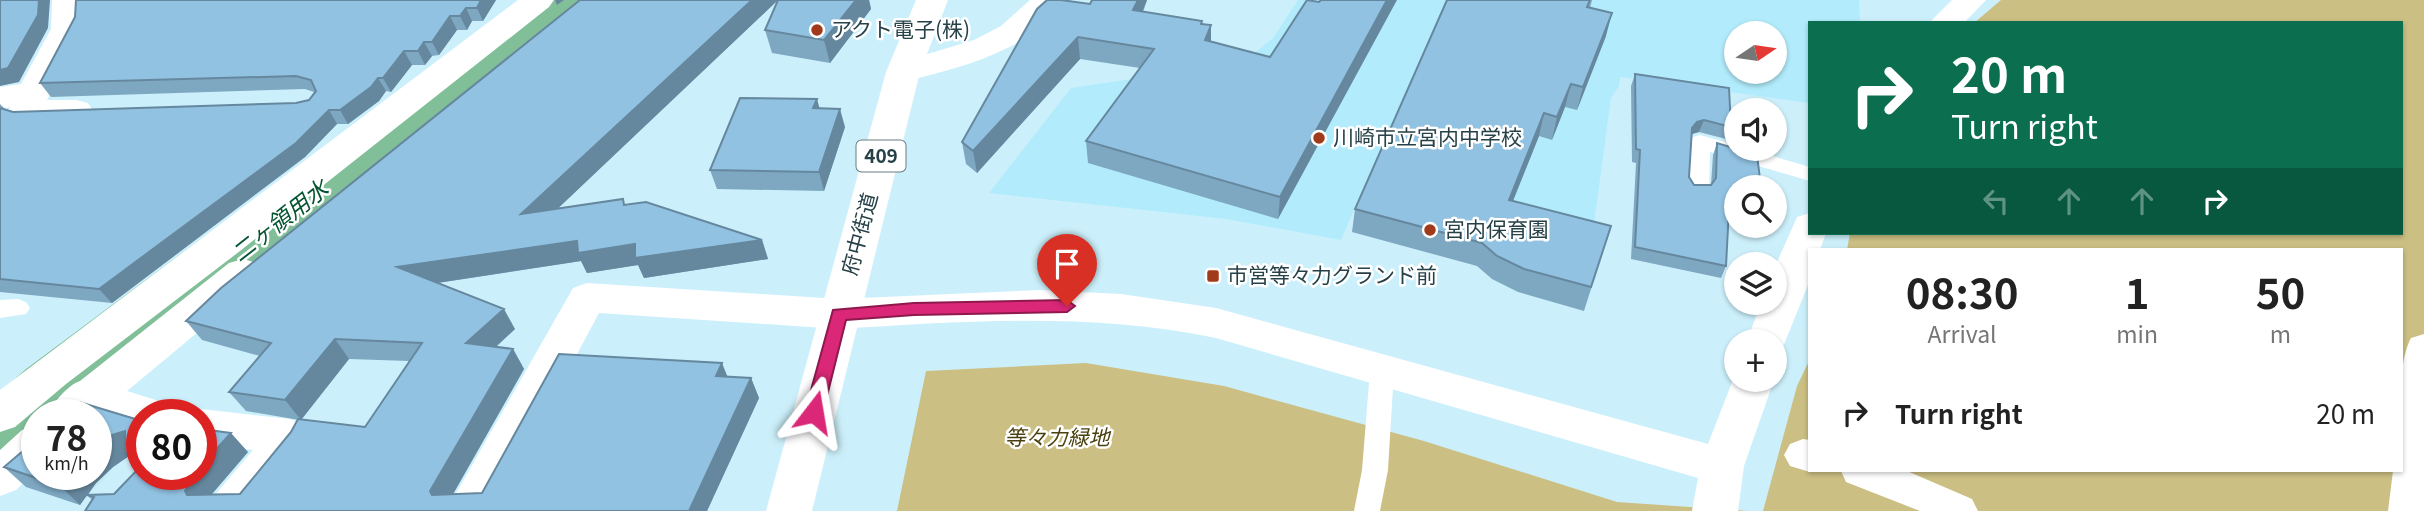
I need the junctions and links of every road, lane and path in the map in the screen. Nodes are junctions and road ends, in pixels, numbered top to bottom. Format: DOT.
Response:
graph roads {
  1 [pos="68,0"];
  2 [pos="932,0"];
  3 [pos="1049,0"];
  4 [pos="1970,0"];
  5 [pos="552,8"];
  6 [pos="1947,21"];
  7 [pos="903,72"];
  8 [pos="16,95"];
  9 [pos="106,110"];
  10 [pos="395,153"];
  11 [pos="1808,173"];
  12 [pos="1698,190"];
  13 [pos="1808,231"];
  14 [pos="275,248"];
  15 [pos="839,314"];
  16 [pos="1771,329"];
  17 [pos="2424,348"];
  18 [pos="1382,371"];
  19 [pos="1749,392"];
  20 [pos="86,399"];
  21 [pos="0,415"];
  22 [pos="217,428"];
  23 [pos="21,458"];
  24 [pos="1722,466"];
  25 [pos="1863,472"];
  26 [pos="0,477"];
  27 [pos="229,511"];
  28 [pos="469,511"];
  29 [pos="789,511"];
  30 [pos="1367,511"];
  31 [pos="1715,511"];
  32 [pos="1958,511"];
  33 [pos="2407,511"];
  1 -- 8 [label="main road"];
  2 -- 7 [label="main road, 府中街道 / 409"];
  3 -- 7 [label="main road"];
  4 -- 6 [label="main road"];
  5 -- 10 [label="main road"];
  5 -- 21 [label="main road"];
  7 -- 15 [label="main road, 府中街道 / 409"];
  8 -- 9 [label="main road"];
  11 -- 12 [label="lane"];
  13 -- 16 [label="main road"];
  14 -- 20 [label="main road"];
  15 -- 18 [label="main road"];
  15 -- 28 [label="main road"];
  15 -- 29 [label="main road, 府中街道 / 409"];
  17 -- 33 [label="street"];
  18 -- 24 [label="main road"];
  18 -- 30 [label="lane"];
  19 -- 24 [label="main road"];
  22 -- 27 [label="main road"];
  23 -- 26 [label="main road"];
  24 -- 31 [label="main road"];
  25 -- 32 [label="street"];
}
